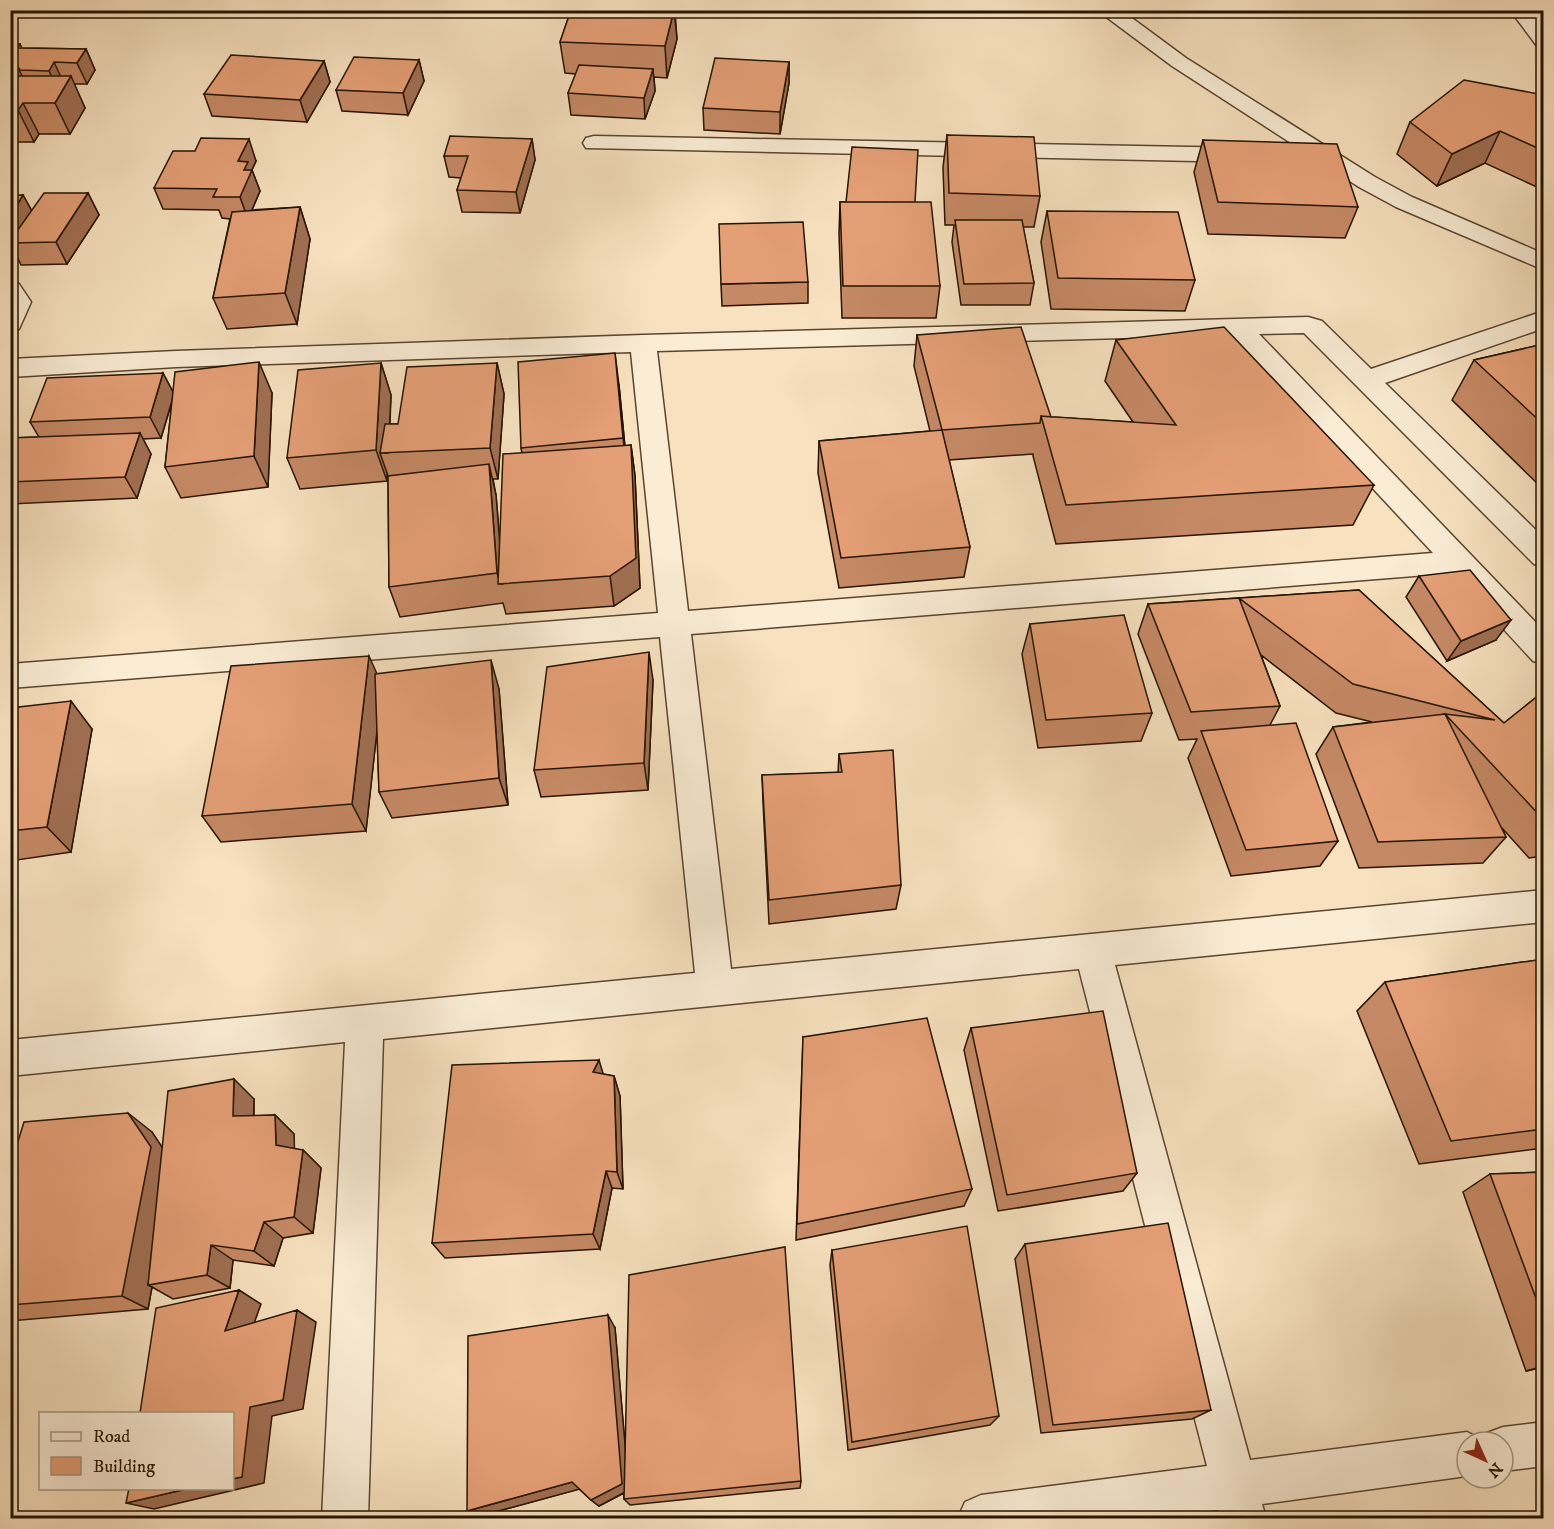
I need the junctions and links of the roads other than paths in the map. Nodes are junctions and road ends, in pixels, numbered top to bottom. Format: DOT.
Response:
graph roads {
  1 [pos="1107,10"];
  2 [pos="1520,10"];
  3 [pos="1544,42"];
  4 [pos="594,143"];
  5 [pos="1268,156"];
  6 [pos="1292,156"];
  7 [pos="1327,157"];
  8 [pos="1544,263"];
  9 [pos="10,289"];
  10 [pos="1544,319"];
  11 [pos="10,323"];
  12 [pos="1236,326"];
  13 [pos="643,343"];
  14 [pos="10,368"];
  15 [pos="1367,381"];
  16 [pos="1544,556"];
  17 [pos="1459,562"];
  18 [pos="674,624"];
  19 [pos="1544,652"];
  20 [pos="10,676"];
  21 [pos="1544,906"];
  22 [pos="1093,951"];
  23 [pos="715,988"];
  24 [pos="365,1023"];
  25 [pos="10,1058"];
  26 [pos="1544,1444"];
  27 [pos="1515,1448"];
  28 [pos="1455,1457"];
  29 [pos="1239,1502"];
  30 [pos="345,1518"];
  31 [pos="981,1518"];
  1 -- 7 [label="street"];
  2 -- 3 [label="street"];
  4 -- 5 [label="street"];
  6 -- 7 [label="street"];
  7 -- 8 [label="street"];
  9 -- 11 [label="street"];
  10 -- 15 [label="street"];
  12 -- 13 [label="street"];
  12 -- 15 [label="street"];
  12 -- 17 [label="street"];
  13 -- 14 [label="street"];
  13 -- 18 [label="street"];
  15 -- 16 [label="street"];
  17 -- 18 [label="street"];
  17 -- 19 [label="street"];
  18 -- 20 [label="street"];
  18 -- 23 [label="street"];
  21 -- 22 [label="street"];
  22 -- 23 [label="street"];
  22 -- 29 [label="street"];
  23 -- 24 [label="street"];
  24 -- 25 [label="street"];
  24 -- 30 [label="street"];
  26 -- 27 [label="street"];
  28 -- 29 [label="street"];
  29 -- 31 [label="street"];
}
